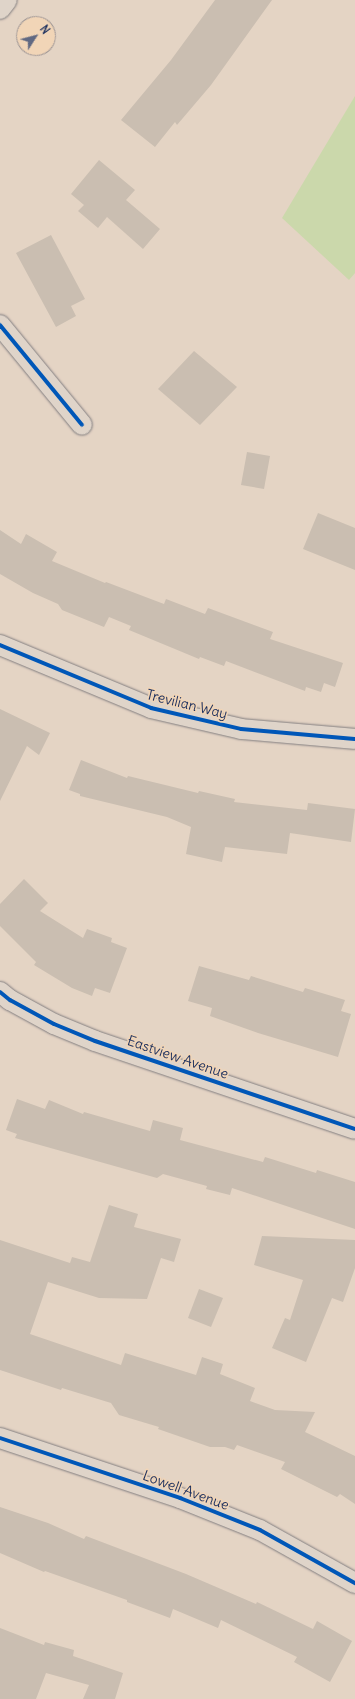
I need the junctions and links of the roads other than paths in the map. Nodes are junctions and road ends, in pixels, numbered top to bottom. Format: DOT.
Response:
graph roads {
  1 [pos="7,0"];
  2 [pos="0,9"];
  3 [pos="0,325"];
  4 [pos="82,425"];
  5 [pos="0,645"];
  6 [pos="355,739"];
  7 [pos="0,992"];
  8 [pos="355,1129"];
  9 [pos="0,1438"];
  10 [pos="355,1583"];
  1 -- 2 [label="street"];
  3 -- 4 [label="street"];
  5 -- 6 [label="street, Trevilian Way"];
  7 -- 8 [label="street, Eastview Avenue"];
  9 -- 10 [label="street, Lowell Avenue"];
}
